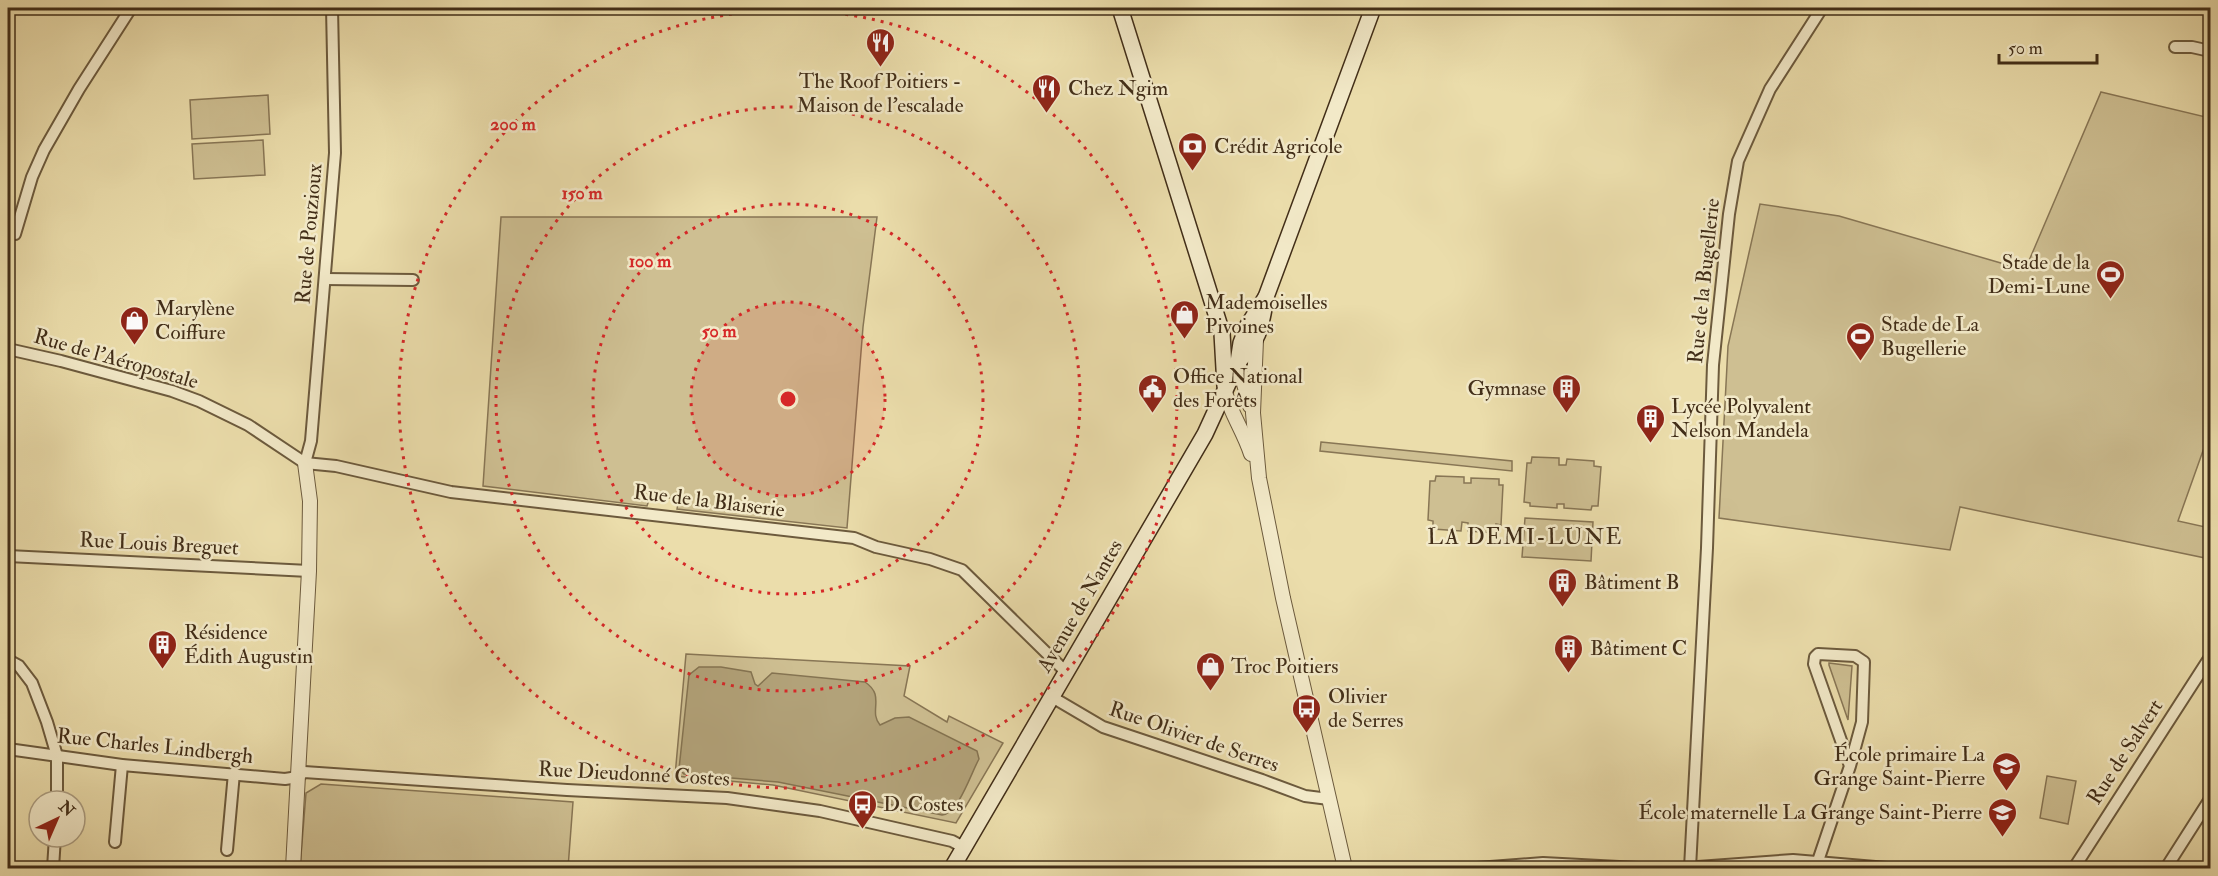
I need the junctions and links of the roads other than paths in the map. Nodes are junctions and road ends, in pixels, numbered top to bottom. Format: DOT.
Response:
graph roads {
  1 [pos="130,8"];
  2 [pos="332,8"];
  3 [pos="1120,8"];
  4 [pos="1372,8"];
  5 [pos="1822,8"];
  6 [pos="2175,47"];
  7 [pos="2211,51"];
  8 [pos="8,234"];
  9 [pos="325,279"];
  10 [pos="413,280"];
  11 [pos="1266,297"];
  12 [pos="1224,338"];
  13 [pos="1256,339"];
  14 [pos="8,349"];
  15 [pos="1238,362"];
  16 [pos="1225,392"];
  17 [pos="1253,413"];
  18 [pos="305,464"];
  19 [pos="1259,478"];
  20 [pos="8,556"];
  21 [pos="309,572"];
  22 [pos="2211,657"];
  23 [pos="8,660"];
  24 [pos="1066,672"];
  25 [pos="1052,697"];
  26 [pos="8,749"];
  27 [pos="57,756"];
  28 [pos="122,765"];
  29 [pos="1850,766"];
  30 [pos="234,773"];
  31 [pos="298,777"];
  32 [pos="57,789"];
  33 [pos="1329,799"];
  34 [pos="2211,799"];
  35 [pos="115,842"];
  36 [pos="965,848"];
  37 [pos="54,849"];
  38 [pos="227,850"];
  39 [pos="1818,861"];
  40 [pos="53,868"];
  41 [pos="293,868"];
  42 [pos="952,868"];
  43 [pos="1345,868"];
  44 [pos="1477,868"];
  45 [pos="1638,868"];
  46 [pos="1684,868"];
  47 [pos="1690,868"];
  48 [pos="1887,868"];
  49 [pos="2074,868"];
  50 [pos="2166,868"];
  1 -- 8 [label="street"];
  2 -- 9 [label="street, Rue de Pouzioux"];
  3 -- 12 [label="main road"];
  4 -- 11 [label="main road"];
  5 -- 47 [label="street, Rue de la Bugellerie"];
  6 -- 7 [label="street"];
  9 -- 10 [label="street"];
  9 -- 18 [label="street, Rue de Pouzioux"];
  11 -- 13 [label="main road"];
  11 -- 15 [label="main road"];
  12 -- 15 [label="main road"];
  12 -- 16 [label="main road"];
  13 -- 15 [label="main road"];
  13 -- 17 [label="street"];
  14 -- 18 [label="street, Rue de l'Aéropostale"];
  15 -- 16 [label="main road, Avenue de Nantes"];
  15 -- 17 [label="street"];
  16 -- 19 [label="street"];
  16 -- 24 [label="main road, Avenue de Nantes"];
  17 -- 19 [label="street"];
  18 -- 21 [label="street"];
  18 -- 24 [label="street, Rue de la Blaiserie"];
  19 -- 33 [label="street"];
  20 -- 21 [label="street, Rue Louis Breguet"];
  21 -- 31 [label="street"];
  22 -- 49 [label="street, Rue de Salvert"];
  23 -- 27 [label="street"];
  24 -- 25 [label="main road, Avenue de Nantes"];
  25 -- 33 [label="street, Rue Olivier de Serres"];
  25 -- 36 [label="main road, Avenue de Nantes"];
  26 -- 27 [label="street, Rue Charles Lindbergh"];
  27 -- 28 [label="street, Rue Charles Lindbergh"];
  27 -- 32 [label="street"];
  28 -- 30 [label="street, Rue Charles Lindbergh"];
  28 -- 35 [label="street"];
  29 -- 29 [label="street"];
  29 -- 39 [label="street"];
  30 -- 31 [label="street, Rue Charles Lindbergh"];
  30 -- 38 [label="street"];
  31 -- 36 [label="street, Rue Dieudonné Costes"];
  31 -- 41 [label="street"];
  33 -- 43 [label="street"];
  34 -- 50 [label="street"];
  36 -- 42 [label="main road, Avenue de Nantes"];
  37 -- 40 [label="street"];
  39 -- 47 [label="street"];
  39 -- 48 [label="street"];
  44 -- 45 [label="street"];
  46 -- 47 [label="street"];
}
